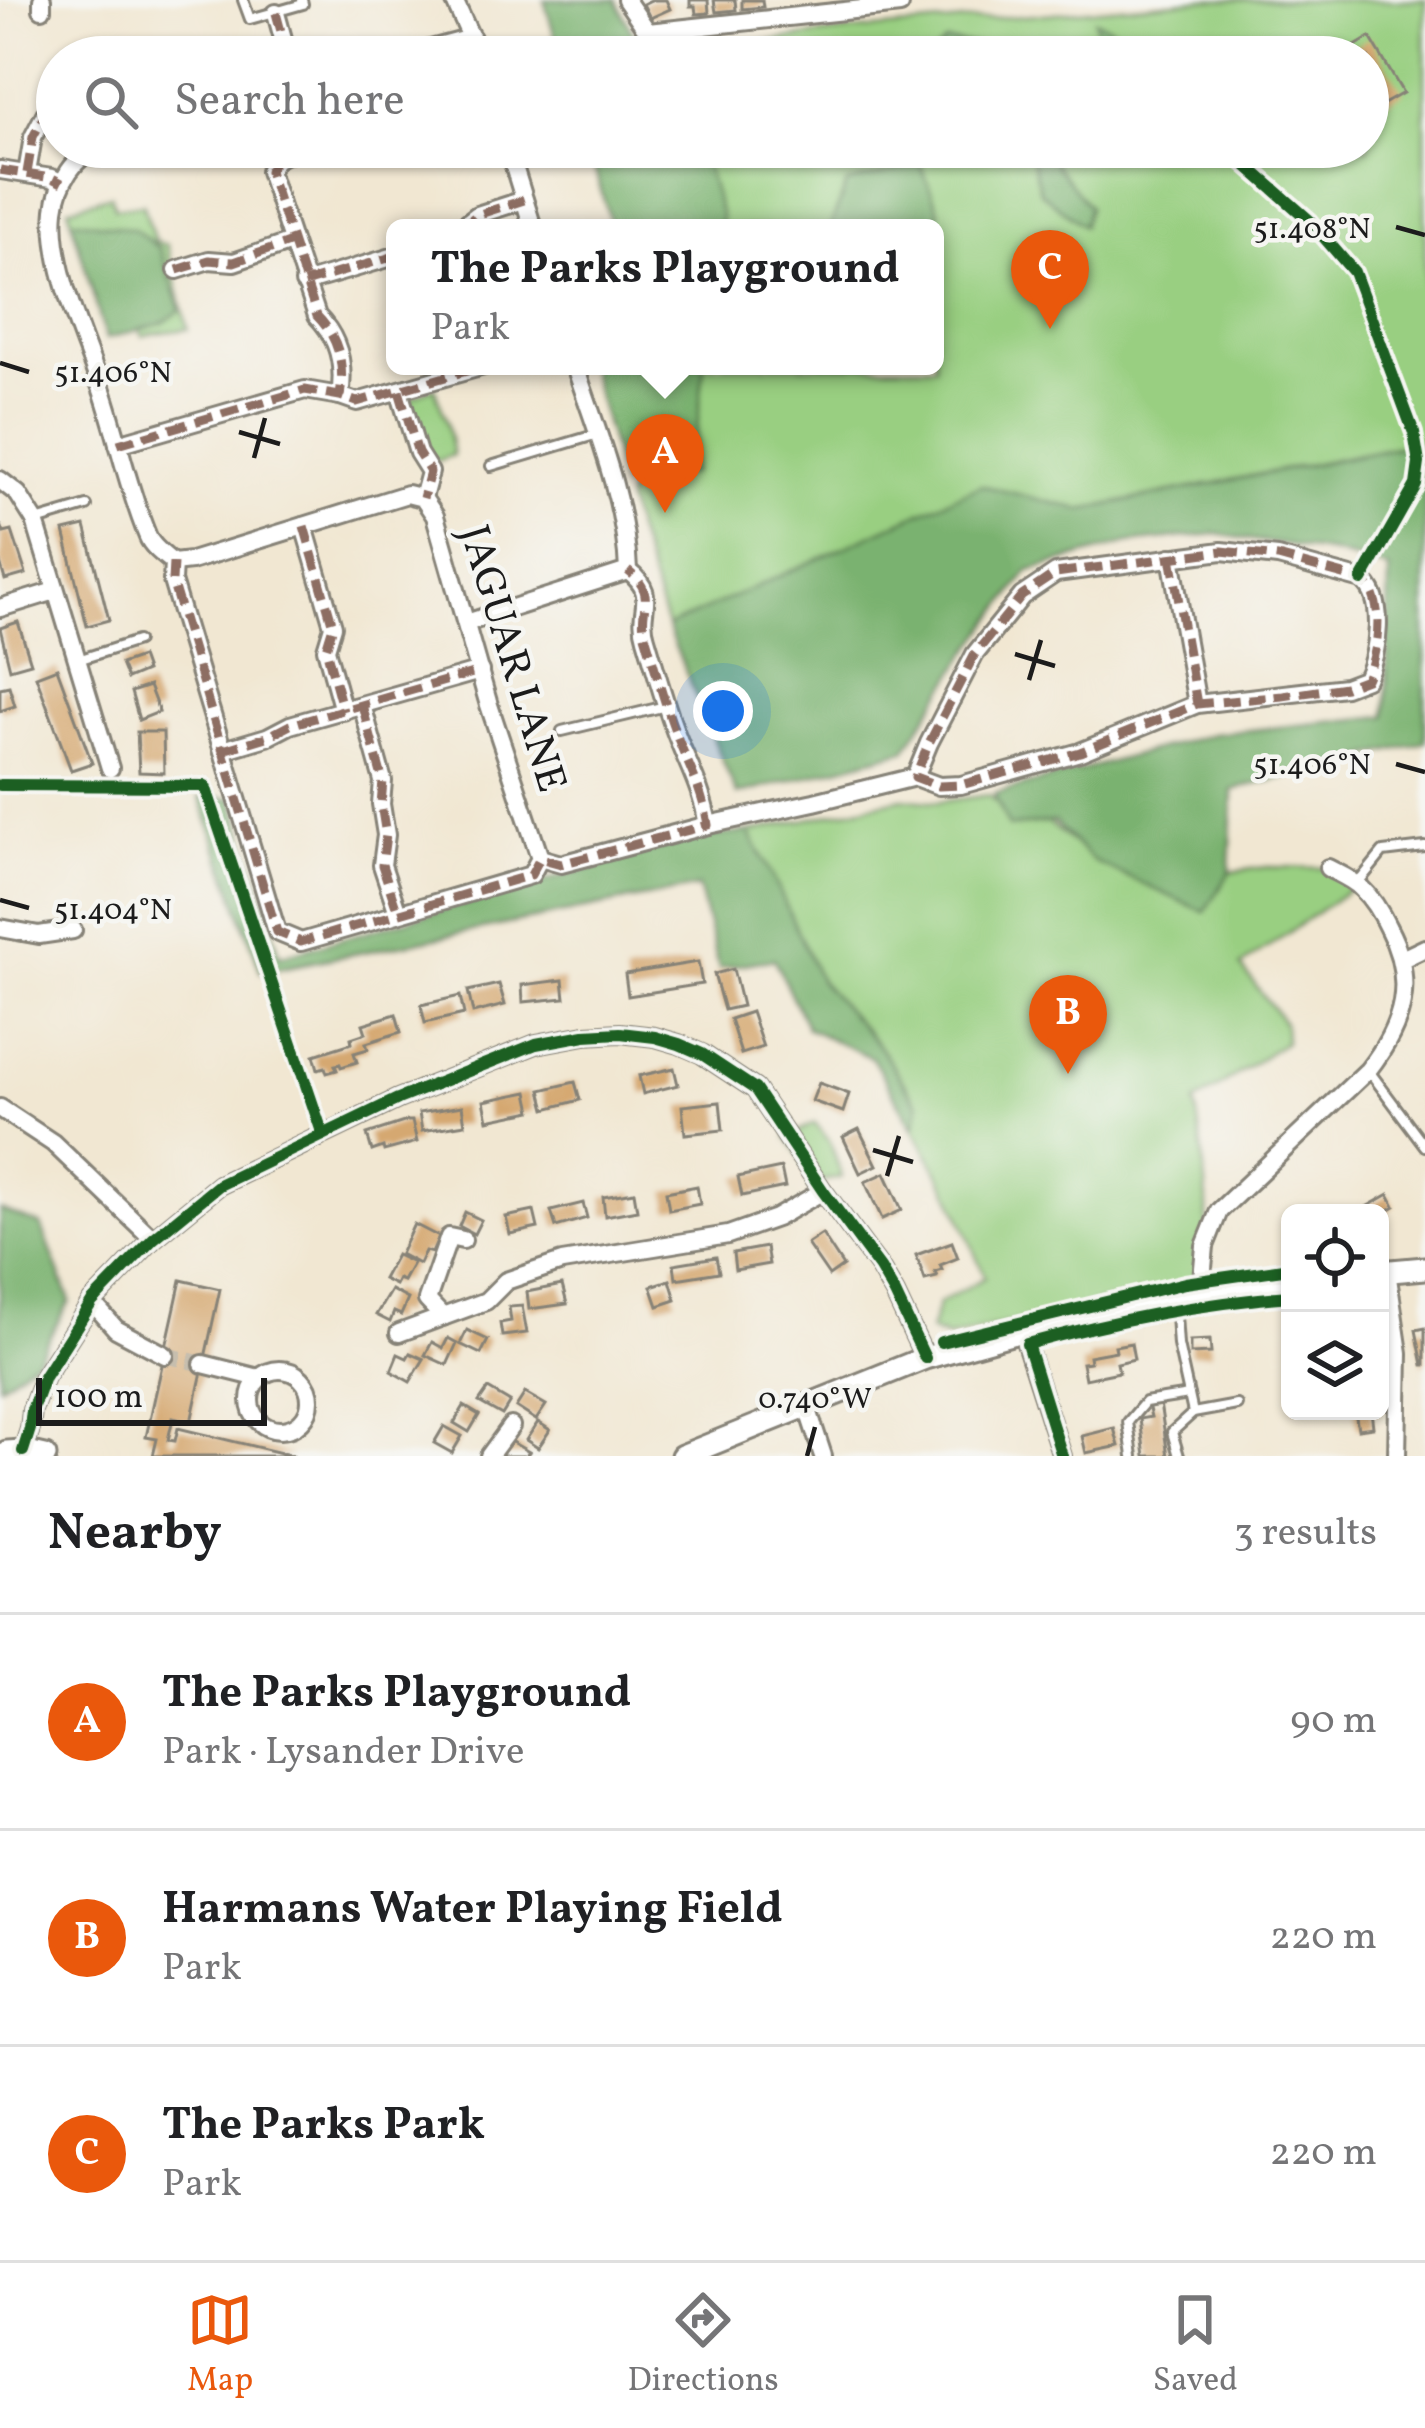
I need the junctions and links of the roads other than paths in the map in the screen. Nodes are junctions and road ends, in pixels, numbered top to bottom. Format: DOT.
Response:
graph roads {
  1 [pos="243,0"];
  2 [pos="302,0"];
  3 [pos="454,0"];
  4 [pos="626,0"];
  5 [pos="861,5"];
  6 [pos="900,5"];
  7 [pos="276,13"];
  8 [pos="282,36"];
  9 [pos="471,36"];
  10 [pos="36,131"];
  11 [pos="72,168"];
  12 [pos="271,168"];
  13 [pos="514,168"];
  14 [pos="0,170"];
  15 [pos="27,173"];
  16 [pos="62,183"];
  17 [pos="524,200"];
  18 [pos="472,219"];
  19 [pos="529,219"];
  20 [pos="291,242"];
  21 [pos="386,259"];
  22 [pos="177,271"];
  23 [pos="304,283"];
  24 [pos="455,375"];
  25 [pos="578,375"];
  26 [pos="399,392"];
  27 [pos="340,395"];
  28 [pos="598,434"];
  29 [pos="118,444"];
  30 [pos="491,466"];
  31 [pos="0,479"];
  32 [pos="423,498"];
  33 [pos="87,506"];
  34 [pos="34,521"];
  35 [pos="304,526"];
  36 [pos="1171,557"];
  37 [pos="172,563"];
  38 [pos="628,571"];
  39 [pos="55,591"];
  40 [pos="0,608"];
  41 [pos="466,623"];
  42 [pos="137,641"];
  43 [pos="77,661"];
  44 [pos="480,671"];
  45 [pos="1197,704"];
  46 [pos="667,706"];
  47 [pos="352,708"];
  48 [pos="562,731"];
  49 [pos="223,750"];
  50 [pos="110,767"];
  51 [pos="915,777"];
  52 [pos="708,825"];
  53 [pos="1425,848"];
  54 [pos="540,858"];
  55 [pos="1328,868"];
  56 [pos="1357,884"];
  57 [pos="398,913"];
  58 [pos="0,928"];
  59 [pos="73,930"];
  60 [pos="1425,948"];
  61 [pos="1402,959"];
  62 [pos="1369,1070"];
  63 [pos="0,1108"];
  64 [pos="1425,1146"];
  65 [pos="823,1191"];
  66 [pos="153,1239"];
  67 [pos="463,1240"];
  68 [pos="1425,1268"];
  69 [pos="1389,1272"];
  70 [pos="1281,1283"];
  71 [pos="1204,1292"];
  72 [pos="1389,1297"];
  73 [pos="1174,1298"];
  74 [pos="92,1301"];
  75 [pos="443,1317"];
  76 [pos="1022,1331"];
  77 [pos="399,1333"];
  78 [pos="165,1355"];
  79 [pos="925,1358"];
  80 [pos="203,1364"];
  81 [pos="259,1378"];
  82 [pos="1189,1394"];
  83 [pos="806,1404"];
  84 [pos="1237,1405"];
  85 [pos="1193,1413"];
  86 [pos="511,1426"];
  87 [pos="24,1455"];
  88 [pos="489,1456"];
  89 [pos="682,1456"];
  90 [pos="823,1456"];
  91 [pos="1062,1456"];
  92 [pos="1133,1456"];
  93 [pos="1179,1456"];
  94 [pos="1397,1456"];
  1 -- 7 [label="lane"];
  2 -- 7 [label="lane"];
  3 -- 9 [label="street"];
  4 -- 5 [label="street"];
  5 -- 6 [label="street"];
  7 -- 8 [label="street"];
  10 -- 15 [label="street"];
  11 -- 16 [label="street"];
  12 -- 20 [label="street"];
  13 -- 17 [label="street"];
  14 -- 15 [label="street"];
  15 -- 16 [label="street"];
  16 -- 29 [label="street"];
  17 -- 18 [label="street"];
  17 -- 19 [label="street"];
  20 -- 22 [label="street"];
  20 -- 23 [label="street"];
  21 -- 23 [label="street"];
  23 -- 27 [label="street"];
  24 -- 26 [label="street"];
  25 -- 28 [label="street"];
  26 -- 27 [label="street"];
  26 -- 32 [label="street"];
  27 -- 29 [label="street"];
  28 -- 30 [label="lane"];
  28 -- 38 [label="street"];
  29 -- 37 [label="street"];
  31 -- 34 [label="street"];
  32 -- 35 [label="street, JAGUAR LANE"];
  32 -- 41 [label="street, JAGUAR LANE"];
  33 -- 34 [label="lane"];
  34 -- 39 [label="street"];
  35 -- 37 [label="street, JAGUAR LANE"];
  35 -- 47 [label="street"];
  36 -- 45 [label="street"];
  36 -- 45 [label="street"];
  36 -- 51 [label="street"];
  37 -- 49 [label="street"];
  38 -- 41 [label="street"];
  38 -- 46 [label="street"];
  39 -- 40 [label="street"];
  39 -- 43 [label="street"];
  41 -- 44 [label="street, JAGUAR LANE"];
  42 -- 43 [label="lane"];
  43 -- 50 [label="street"];
  44 -- 47 [label="street"];
  44 -- 54 [label="street, JAGUAR LANE"];
  45 -- 51 [label="street"];
  46 -- 48 [label="lane"];
  46 -- 52 [label="street"];
  47 -- 49 [label="street"];
  47 -- 57 [label="street"];
  49 -- 57 [label="street"];
  51 -- 52 [label="street"];
  52 -- 54 [label="street"];
  53 -- 56 [label="lane"];
  54 -- 57 [label="street"];
  55 -- 56 [label="street"];
  56 -- 61 [label="street"];
  58 -- 59 [label="street"];
  60 -- 61 [label="street"];
  61 -- 62 [label="street"];
  62 -- 64 [label="lane"];
  62 -- 71 [label="street"];
  63 -- 66 [label="street"];
  65 -- 66 [label="street"];
  65 -- 75 [label="street"];
  65 -- 79 [label="street"];
  66 -- 74 [label="street"];
  67 -- 75 [label="street"];
  68 -- 69 [label="street"];
  70 -- 71 [label="street"];
  71 -- 73 [label="street"];
  72 -- 94 [label="street"];
  73 -- 76 [label="street"];
  73 -- 82 [label="lane"];
  74 -- 78 [label="street"];
  74 -- 87 [label="street"];
  75 -- 77 [label="street"];
  76 -- 79 [label="street"];
  76 -- 91 [label="street"];
  79 -- 83 [label="street"];
  80 -- 81 [label="street"];
  82 -- 85 [label="lane"];
  82 -- 92 [label="lane"];
  83 -- 89 [label="street"];
  83 -- 90 [label="street"];
  84 -- 85 [label="lane"];
  85 -- 93 [label="lane"];
  86 -- 88 [label="street"];
}
